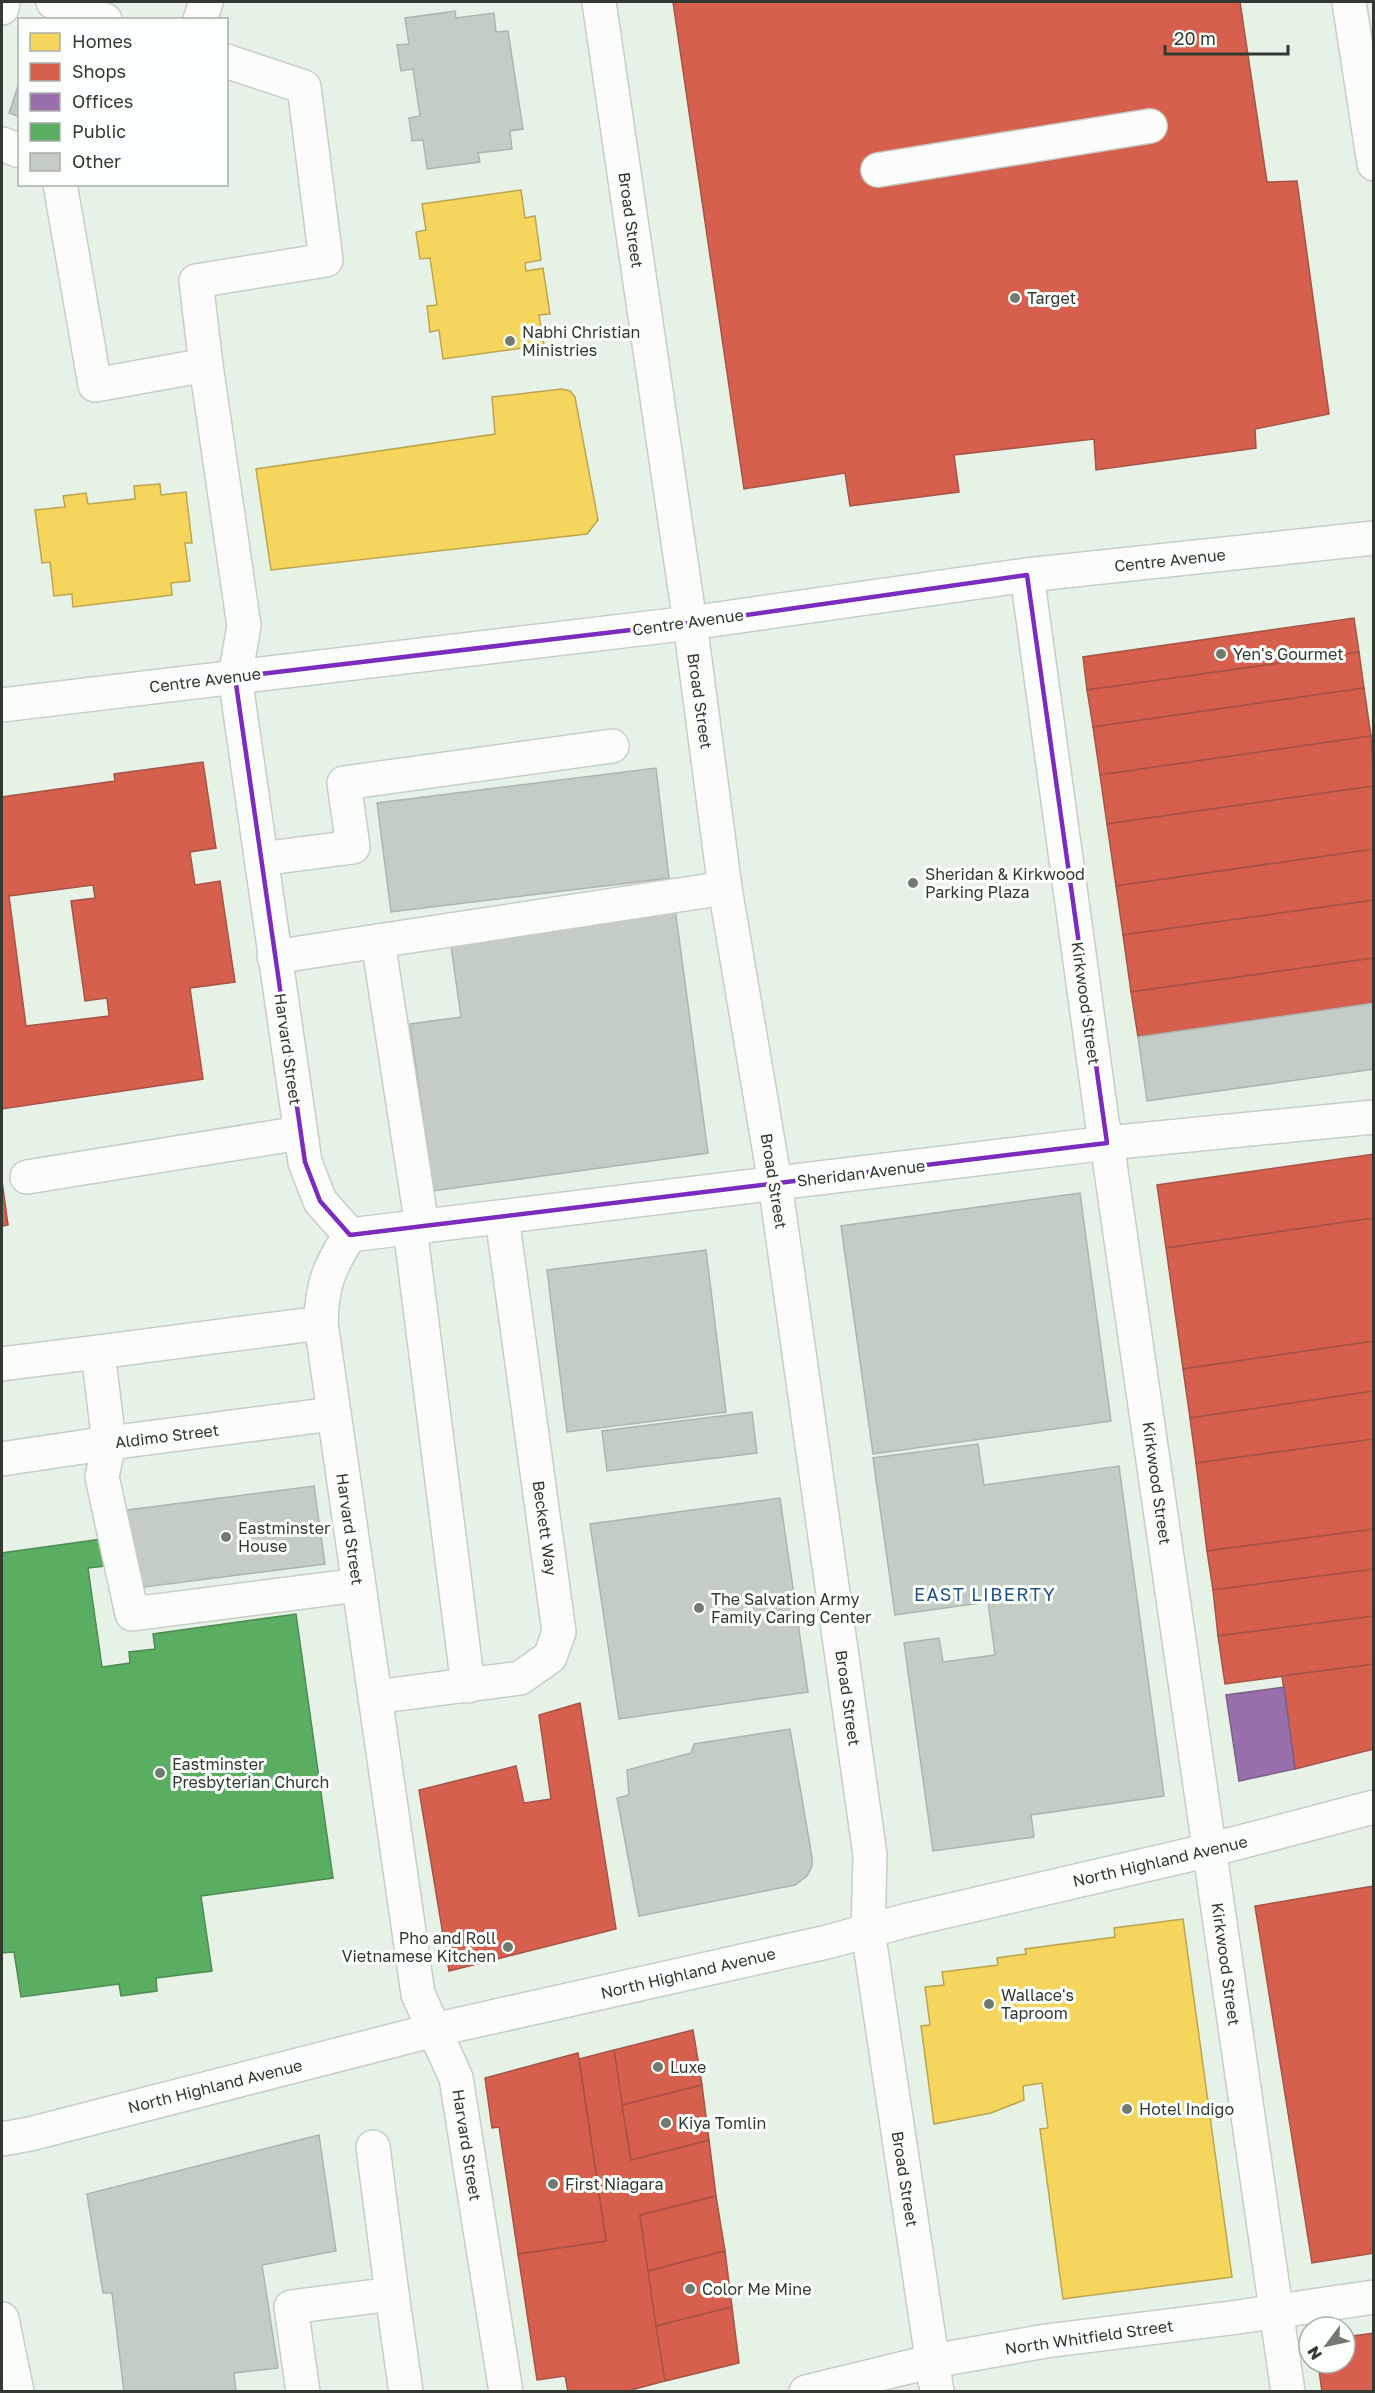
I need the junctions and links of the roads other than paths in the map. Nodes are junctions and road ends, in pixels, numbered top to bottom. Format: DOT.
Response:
graph roads {
  1 [pos="3,2"];
  2 [pos="53,2"];
  3 [pos="206,2"];
  4 [pos="599,2"];
  5 [pos="1349,2"];
  6 [pos="2,8"];
  7 [pos="99,18"];
  8 [pos="201,18"];
  9 [pos="228,62"];
  10 [pos="1150,126"];
  11 [pos="2,144"];
  12 [pos="18,150"];
  13 [pos="1374,164"];
  14 [pos="878,170"];
  15 [pos="60,186"];
  16 [pos="206,365"];
  17 [pos="1374,538"];
  18 [pos="1028,575"];
  19 [pos="690,622"];
  20 [pos="235,677"];
  21 [pos="2,705"];
  22 [pos="612,746"];
  23 [pos="261,860"];
  24 [pos="725,888"];
  25 [pos="378,941"];
  26 [pos="274,957"];
  27 [pos="1374,1117"];
  28 [pos="300,1133"];
  29 [pos="1107,1143"];
  30 [pos="27,1177"];
  31 [pos="775,1183"];
  32 [pos="502,1217"];
  33 [pos="416,1227"];
  34 [pos="350,1235"];
  35 [pos="321,1323"];
  36 [pos="98,1352"];
  37 [pos="2,1364"];
  38 [pos="333,1414"];
  39 [pos="109,1443"];
  40 [pos="2,1460"];
  41 [pos="358,1585"];
  42 [pos="468,1686"];
  43 [pos="375,1697"];
  44 [pos="1374,1807"];
  45 [pos="1210,1850"];
  46 [pos="868,1931"];
  47 [pos="434,2030"];
  48 [pos="2,2139"];
  49 [pos="373,2147"];
  50 [pos="392,2294"];
  51 [pos="1374,2297"];
  52 [pos="1276,2310"];
  53 [pos="2,2319"];
  54 [pos="935,2376"];
  55 [pos="17,2391"];
  56 [pos="303,2391"];
  57 [pos="406,2391"];
  58 [pos="506,2391"];
  59 [pos="806,2391"];
  60 [pos="1288,2391"];
  1 -- 6 [label="street"];
  2 -- 7 [label="street"];
  3 -- 8 [label="street"];
  4 -- 19 [label="street, Broad Street"];
  5 -- 13 [label="street"];
  9 -- 16 [label="street, Harvard Street"];
  10 -- 14 [label="street"];
  11 -- 12 [label="street"];
  15 -- 16 [label="street"];
  16 -- 20 [label="street, Harvard Street"];
  17 -- 18 [label="street, Centre Avenue"];
  18 -- 19 [label="street, Centre Avenue"];
  18 -- 29 [label="street, Kirkwood Street"];
  19 -- 20 [label="street, Centre Avenue"];
  19 -- 24 [label="street, Broad Street"];
  20 -- 21 [label="street, Centre Avenue"];
  20 -- 23 [label="street, Harvard Street"];
  22 -- 23 [label="street"];
  23 -- 26 [label="street, Harvard Street"];
  24 -- 25 [label="street"];
  24 -- 31 [label="street, Broad Street"];
  25 -- 26 [label="street"];
  25 -- 33 [label="street"];
  26 -- 28 [label="street, Harvard Street"];
  27 -- 29 [label="street, Sheridan Avenue"];
  28 -- 30 [label="street"];
  28 -- 34 [label="street, Harvard Street"];
  29 -- 31 [label="street, Sheridan Avenue"];
  29 -- 45 [label="street, Kirkwood Street"];
  31 -- 32 [label="street, Sheridan Avenue"];
  31 -- 46 [label="street, Broad Street"];
  32 -- 33 [label="street, Sheridan Avenue"];
  32 -- 42 [label="street, Beckett Way"];
  33 -- 34 [label="street, Sheridan Avenue"];
  33 -- 42 [label="street"];
  34 -- 35 [label="street, Harvard Street"];
  35 -- 36 [label="street"];
  35 -- 38 [label="street, Harvard Street"];
  36 -- 37 [label="street"];
  36 -- 39 [label="street"];
  38 -- 39 [label="street, Aldimo Street"];
  38 -- 41 [label="street, Harvard Street"];
  39 -- 40 [label="street, Aldimo Street"];
  39 -- 41 [label="street"];
  41 -- 43 [label="street, Harvard Street"];
  42 -- 43 [label="street, Beckett Way"];
  43 -- 47 [label="street, Harvard Street"];
  44 -- 45 [label="street, North Highland Avenue"];
  45 -- 46 [label="street, North Highland Avenue"];
  45 -- 52 [label="street, Kirkwood Street"];
  46 -- 47 [label="street, North Highland Avenue"];
  46 -- 54 [label="street, Broad Street"];
  47 -- 48 [label="street, North Highland Avenue"];
  47 -- 58 [label="street, Harvard Street"];
  49 -- 50 [label="street"];
  50 -- 56 [label="street"];
  50 -- 57 [label="street"];
  51 -- 52 [label="street, North Whitfield Street"];
  52 -- 54 [label="street, North Whitfield Street"];
  52 -- 60 [label="street, Kirkwood Street"];
  53 -- 55 [label="street"];
  54 -- 59 [label="street, North Whitfield Street"];
}
